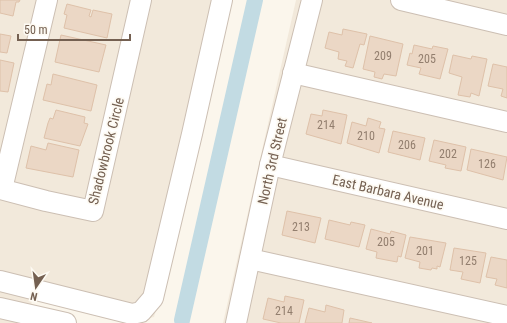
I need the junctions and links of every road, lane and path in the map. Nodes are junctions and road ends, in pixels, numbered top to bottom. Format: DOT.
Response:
graph roads {
  1 [pos="47,0"];
  2 [pos="141,0"];
  3 [pos="222,0"];
  4 [pos="312,0"];
  5 [pos="401,0"];
  6 [pos="507,25"];
  7 [pos="293,73"];
  8 [pos="507,122"];
  9 [pos="270,165"];
  10 [pos="1,189"];
  11 [pos="507,219"];
  12 [pos="250,258"];
  13 [pos="0,281"];
  14 [pos="0,308"];
  15 [pos="507,316"];
  16 [pos="66,323"];
  17 [pos="236,323"];
  1 -- 10 [label="street"];
  2 -- 10 [label="street, Shadowbrook Circle"];
  3 -- 13 [label="street"];
  4 -- 7 [label="street, North 3rd Street"];
  5 -- 6 [label="street"];
  7 -- 8 [label="street"];
  7 -- 9 [label="street, North 3rd Street"];
  9 -- 11 [label="street, East Barbara Avenue"];
  9 -- 12 [label="street, North 3rd Street"];
  12 -- 15 [label="street"];
  12 -- 17 [label="street, North 3rd Street"];
  14 -- 16 [label="street"];
}
